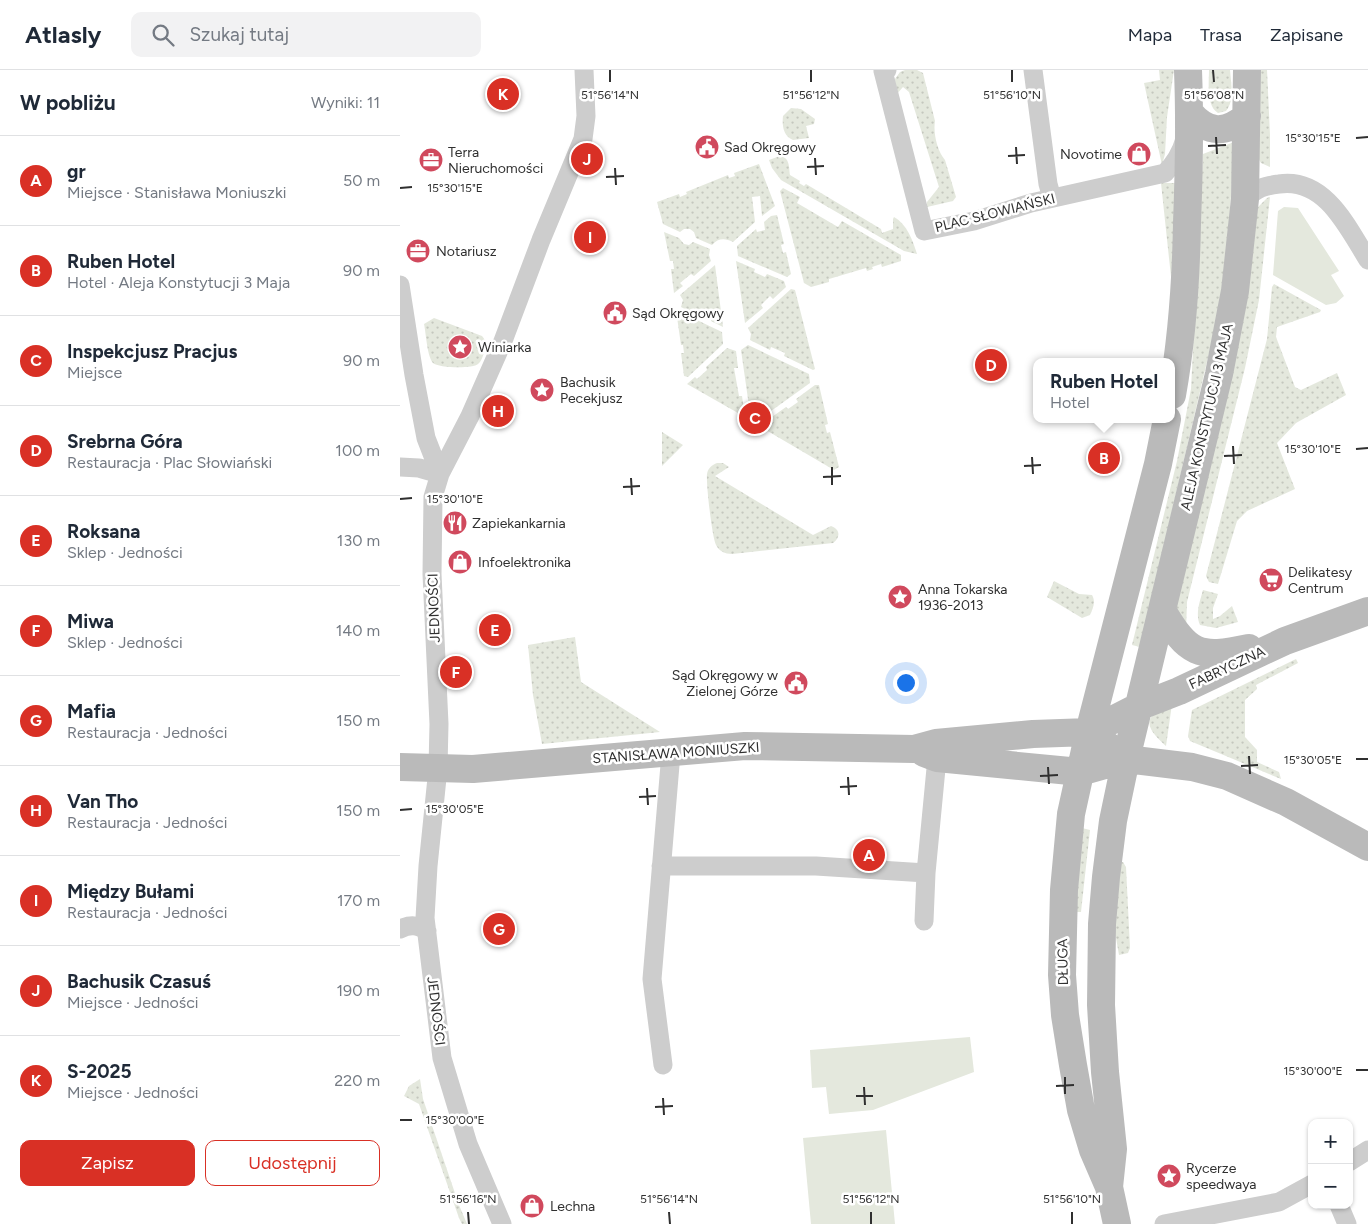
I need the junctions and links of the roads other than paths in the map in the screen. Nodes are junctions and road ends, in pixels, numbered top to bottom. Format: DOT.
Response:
graph roads {
  1 [pos="584,70"];
  2 [pos="1034,70"];
  3 [pos="1188,70"];
  4 [pos="1247,70"];
  5 [pos="885,71"];
  6 [pos="1190,113"];
  7 [pos="1247,116"];
  8 [pos="1052,198"];
  9 [pos="1245,199"];
  10 [pos="1368,260"];
  11 [pos="400,285"];
  12 [pos="1175,372"];
  13 [pos="1166,423"];
  14 [pos="400,467"];
  15 [pos="440,474"];
  16 [pos="1162,610"];
  17 [pos="1368,611"];
  18 [pos="1285,641"];
  19 [pos="1138,707"];
  20 [pos="1089,732"];
  21 [pos="671,753"];
  22 [pos="925,754"];
  23 [pos="1126,759"];
  24 [pos="400,767"];
  25 [pos="438,768"];
  26 [pos="1080,772"];
  27 [pos="1368,847"];
  28 [pos="661,866"];
  29 [pos="926,873"];
  30 [pos="924,921"];
  31 [pos="400,928"];
  32 [pos="427,931"];
  33 [pos="663,1065"];
  34 [pos="1368,1150"];
  35 [pos="1353,1159"];
  36 [pos="1308,1186"];
  37 [pos="1109,1187"];
  38 [pos="1341,1209"];
  39 [pos="502,1224"];
  40 [pos="1117,1224"];
  41 [pos="1164,1224"];
  42 [pos="1347,1224"];
  1 -- 15 [label="street, JEDNOŚCI"];
  2 -- 8 [label="street"];
  3 -- 6 [label="main road"];
  4 -- 7 [label="main road, ALEJA KONSTYTUCJI 3 MAJA"];
  5 -- 8 [label="street, PLAC SŁOWIAŃSKI"];
  6 -- 7 [label="main road"];
  6 -- 8 [label="street, PLAC SŁOWIAŃSKI"];
  6 -- 12 [label="main road"];
  7 -- 9 [label="main road, ALEJA KONSTYTUCJI 3 MAJA"];
  9 -- 10 [label="street"];
  9 -- 16 [label="main road, ALEJA KONSTYTUCJI 3 MAJA"];
  11 -- 15 [label="street"];
  13 -- 20 [label="main road"];
  14 -- 15 [label="street"];
  15 -- 25 [label="street, JEDNOŚCI"];
  16 -- 18 [label="main road"];
  16 -- 19 [label="main road, ALEJA KONSTYTUCJI 3 MAJA"];
  17 -- 18 [label="main road, FABRYCZNA"];
  18 -- 19 [label="main road, FABRYCZNA"];
  19 -- 20 [label="main road, FABRYCZNA"];
  19 -- 23 [label="main road, ALEJA KONSTYTUCJI 3 MAJA"];
  20 -- 22 [label="main road, STANISŁAWA MONIUSZKI"];
  20 -- 23 [label="main road, STANISŁAWA MONIUSZKI"];
  20 -- 26 [label="main road, DŁUGA"];
  21 -- 22 [label="main road, STANISŁAWA MONIUSZKI"];
  21 -- 25 [label="main road, STANISŁAWA MONIUSZKI"];
  21 -- 28 [label="street"];
  22 -- 26 [label="main road, STANISŁAWA MONIUSZKI"];
  22 -- 29 [label="street"];
  23 -- 26 [label="main road, STANISŁAWA MONIUSZKI"];
  23 -- 27 [label="main road, STANISŁAWA MONIUSZKI"];
  23 -- 37 [label="main road, DŁUGA"];
  24 -- 25 [label="main road, STANISŁAWA MONIUSZKI"];
  25 -- 32 [label="street, JEDNOŚCI"];
  26 -- 37 [label="main road, DŁUGA"];
  28 -- 29 [label="street"];
  28 -- 33 [label="street"];
  29 -- 30 [label="street"];
  31 -- 32 [label="street"];
  32 -- 39 [label="street, JEDNOŚCI"];
  34 -- 35 [label="street"];
  36 -- 41 [label="street"];
  37 -- 40 [label="main road, DŁUGA"];
  38 -- 42 [label="street"];
}
